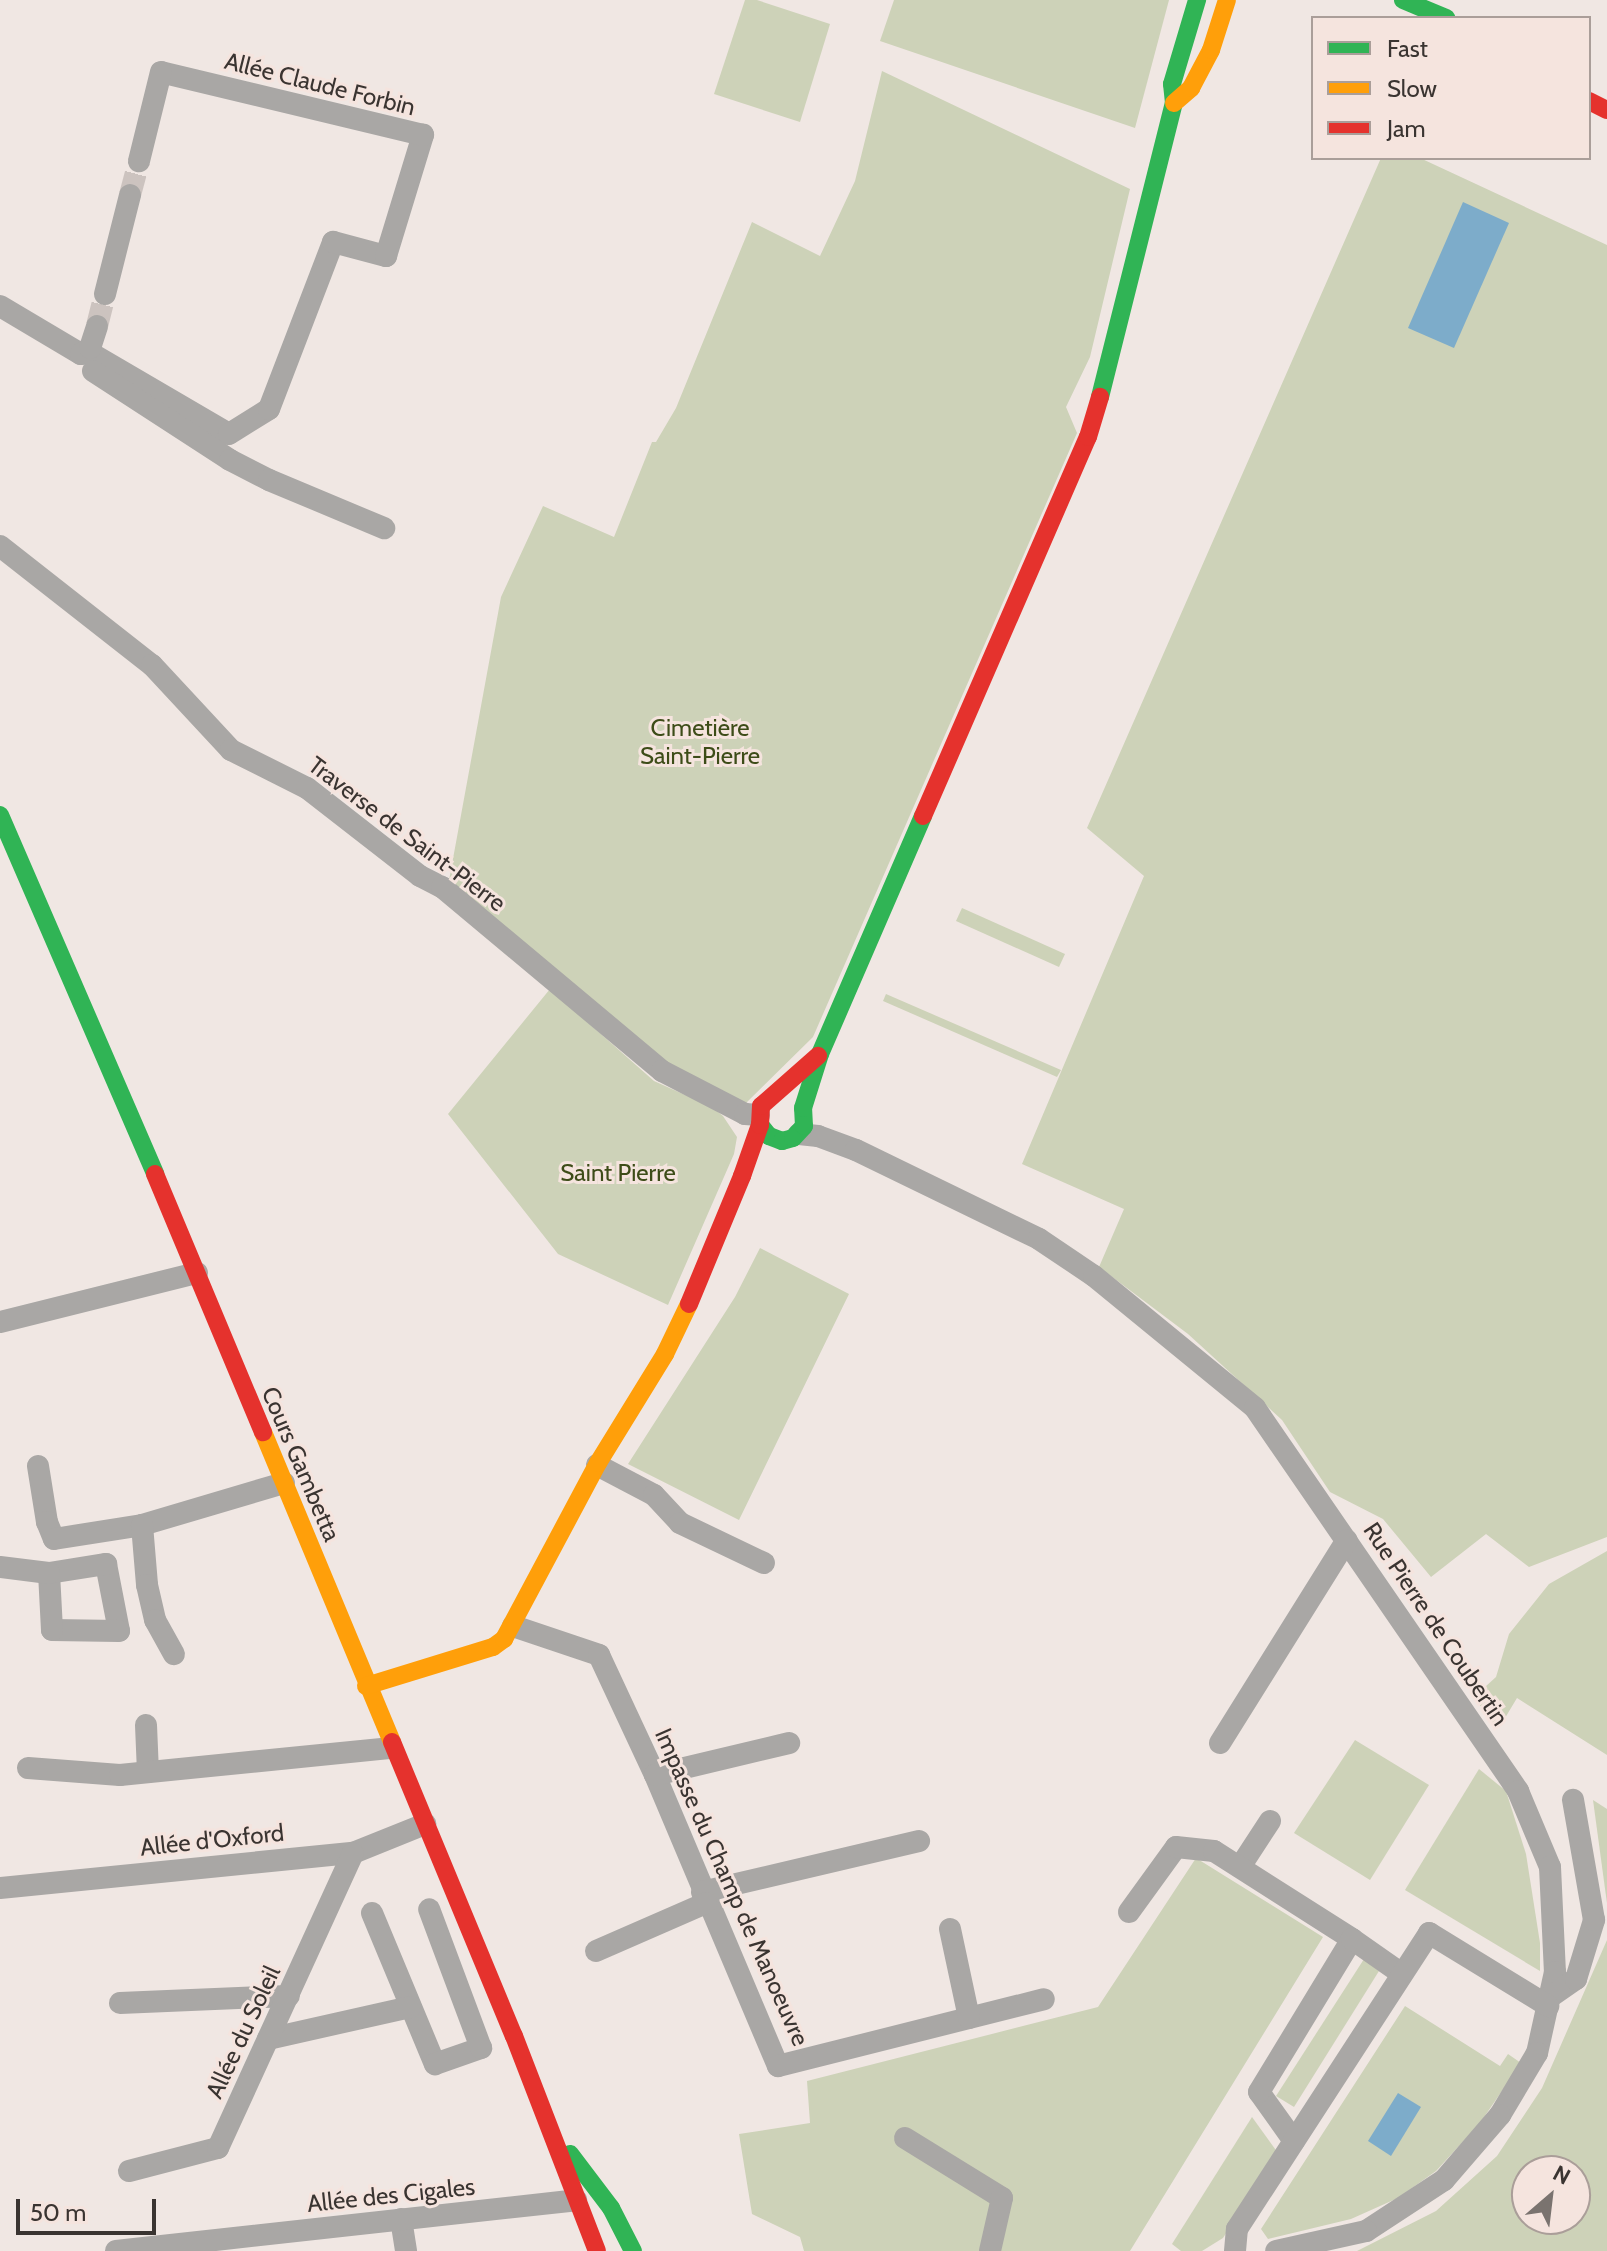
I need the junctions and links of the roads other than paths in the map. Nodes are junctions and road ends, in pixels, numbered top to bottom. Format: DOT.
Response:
graph roads {
  1 [pos="1197,0"];
  2 [pos="1227,0"];
  3 [pos="1403,0"];
  4 [pos="1425,0"];
  5 [pos="1442,16"];
  6 [pos="1445,16"];
  7 [pos="1174,103"];
  8 [pos="139,161"];
  9 [pos="130,195"];
  10 [pos="105,294"];
  11 [pos="0,306"];
  12 [pos="97,326"];
  13 [pos="84,352"];
  14 [pos="384,528"];
  15 [pos="0,546"];
  16 [pos="0,815"];
  17 [pos="820,1054"];
  18 [pos="778,1094"];
  19 [pos="760,1120"];
  20 [pos="806,1125"];
  21 [pos="774,1139"];
  22 [pos="742,1176"];
  23 [pos="197,1273"];
  24 [pos="0,1322"];
  25 [pos="597,1465"];
  26 [pos="38,1466"];
  27 [pos="284,1483"];
  28 [pos="142,1525"];
  29 [pos="1347,1540"];
  30 [pos="764,1563"];
  31 [pos="0,1567"];
  32 [pos="49,1573"];
  33 [pos="513,1626"];
  34 [pos="174,1654"];
  35 [pos="366,1686"];
  36 [pos="146,1725"];
  37 [pos="789,1743"];
  38 [pos="1220,1743"];
  39 [pos="392,1748"];
  40 [pos="28,1768"];
  41 [pos="148,1772"];
  42 [pos="655,1775"];
  43 [pos="1573,1800"];
  44 [pos="1270,1821"];
  45 [pos="425,1824"];
  46 [pos="919,1841"];
  47 [pos="353,1853"];
  48 [pos="1240,1867"];
  49 [pos="0,1888"];
  50 [pos="704,1898"];
  51 [pos="429,1909"];
  52 [pos="1129,1912"];
  53 [pos="372,1913"];
  54 [pos="950,1929"];
  55 [pos="1352,1939"];
  56 [pos="596,1951"];
  57 [pos="1402,1974"];
  58 [pos="289,1996"];
  59 [pos="1044,1999"];
  60 [pos="1549,2002"];
  61 [pos="120,2003"];
  62 [pos="410,2007"];
  63 [pos="969,2018"];
  64 [pos="268,2039"];
  65 [pos="553,2134"];
  66 [pos="905,2138"];
  67 [pos="1294,2141"];
  68 [pos="129,2171"];
  69 [pos="601,2193"];
  70 [pos="576,2200"];
  71 [pos="401,2219"];
  72 [pos="116,2251"];
  73 [pos="406,2251"];
  74 [pos="597,2251"];
  75 [pos="633,2251"];
  76 [pos="990,2251"];
  77 [pos="1235,2251"];
  78 [pos="1276,2251"];
  1 -- 7 [label="main road"];
  2 -- 7 [label="main road"];
  3 -- 5 [label="main road"];
  4 -- 6 [label="main road"];
  7 -- 17 [label="main road"];
  8 -- 13 [label="street, Allée Claude Forbin"];
  9 -- 10 [label="street"];
  11 -- 13 [label="street, Allée Claude Forbin"];
  12 -- 13 [label="street"];
  13 -- 14 [label="street"];
  15 -- 19 [label="street, Traverse de Saint-Pierre"];
  16 -- 23 [label="main road, Cours Gambetta"];
  17 -- 18 [label="main road"];
  17 -- 20 [label="main road"];
  18 -- 19 [label="main road"];
  18 -- 20 [label="main road"];
  19 -- 21 [label="main road"];
  19 -- 22 [label="main road"];
  20 -- 21 [label="main road"];
  20 -- 29 [label="street, Rue Pierre de Coubertin"];
  21 -- 22 [label="main road"];
  22 -- 25 [label="main road"];
  23 -- 24 [label="street"];
  23 -- 27 [label="main road, Cours Gambetta"];
  25 -- 30 [label="street"];
  25 -- 33 [label="main road"];
  26 -- 28 [label="street"];
  27 -- 28 [label="street"];
  27 -- 35 [label="main road, Cours Gambetta"];
  28 -- 34 [label="street"];
  29 -- 38 [label="street"];
  29 -- 60 [label="street, Rue Pierre de Coubertin"];
  31 -- 32 [label="street"];
  33 -- 35 [label="main road"];
  33 -- 42 [label="street, Impasse du Champ de Manoeuvre"];
  35 -- 39 [label="main road, Cours Gambetta"];
  36 -- 41 [label="street"];
  37 -- 42 [label="street"];
  39 -- 41 [label="street"];
  39 -- 45 [label="main road, Cours Gambetta"];
  40 -- 41 [label="street"];
  42 -- 50 [label="street, Impasse du Champ de Manoeuvre"];
  43 -- 60 [label="street"];
  44 -- 48 [label="street"];
  45 -- 47 [label="street, Allée d'Oxford"];
  45 -- 65 [label="main road, Cours Gambetta"];
  46 -- 50 [label="street"];
  47 -- 49 [label="street, Allée d'Oxford"];
  47 -- 58 [label="street, Allée du Soleil"];
  48 -- 52 [label="street"];
  48 -- 55 [label="street"];
  50 -- 56 [label="street"];
  50 -- 63 [label="street, Impasse du Champ de Manoeuvre"];
  51 -- 62 [label="street"];
  53 -- 62 [label="street"];
  54 -- 63 [label="street"];
  55 -- 57 [label="street"];
  55 -- 67 [label="street"];
  57 -- 60 [label="street"];
  57 -- 67 [label="street"];
  58 -- 61 [label="street"];
  58 -- 64 [label="street, Allée du Soleil"];
  59 -- 63 [label="street, Impasse du Champ de Manoeuvre"];
  60 -- 78 [label="street, Rue Pierre de Coubertin"];
  62 -- 64 [label="street"];
  64 -- 68 [label="street, Allée du Soleil"];
  65 -- 69 [label="main road, Cours Gambetta"];
  65 -- 70 [label="main road, Cours Gambetta"];
  66 -- 76 [label="street"];
  67 -- 77 [label="street"];
  69 -- 70 [label="main road"];
  69 -- 75 [label="main road, Cours Gambetta"];
  70 -- 71 [label="street, Allée des Cigales"];
  70 -- 74 [label="main road, Cours Gambetta"];
  71 -- 72 [label="street, Allée des Cigales"];
  71 -- 73 [label="street"];
}
